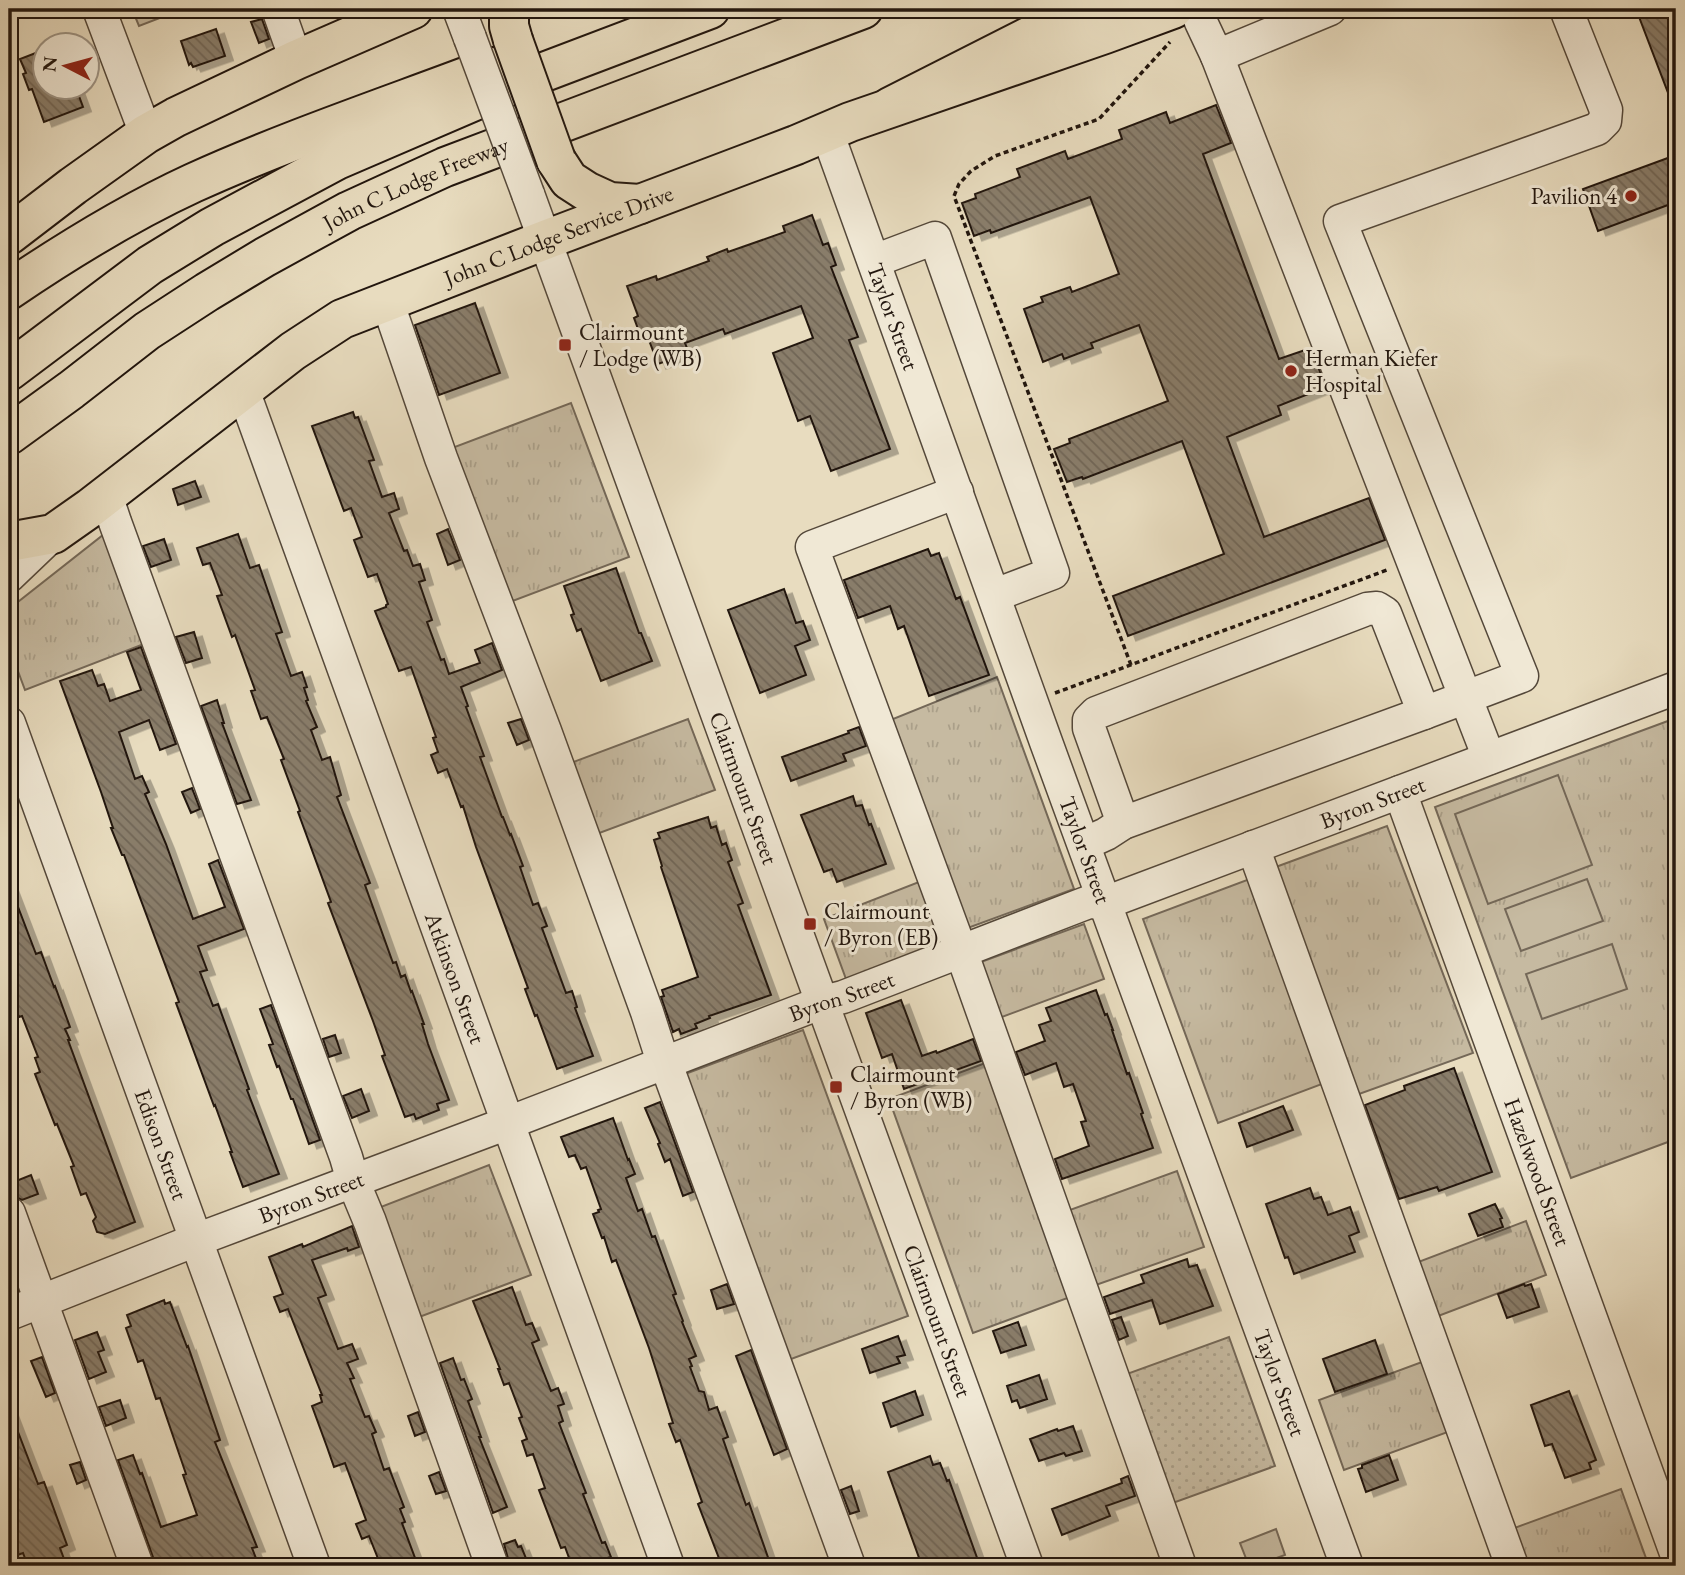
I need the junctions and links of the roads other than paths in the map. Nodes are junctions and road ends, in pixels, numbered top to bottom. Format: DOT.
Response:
graph roads {
  1 [pos="99,9"];
  2 [pos="278,9"];
  3 [pos="413,9"];
  4 [pos="459,9"];
  5 [pos="676,9"];
  6 [pos="710,9"];
  7 [pos="863,9"];
  8 [pos="1083,9"];
  9 [pos="1196,9"];
  10 [pos="1330,9"];
  11 [pos="1566,9"];
  12 [pos="1176,23"];
  13 [pos="511,24"];
  14 [pos="1217,56"];
  15 [pos="296,60"];
  16 [pos="890,107"];
  17 [pos="827,132"];
  18 [pos="146,134"];
  19 [pos="640,204"];
  20 [pos="9,235"];
  21 [pos="544,240"];
  22 [pos="874,261"];
  23 [pos="9,290"];
  24 [pos="387,301"];
  25 [pos="9,371"];
  26 [pos="71,390"];
  27 [pos="243,390"];
  28 [pos="9,435"];
  29 [pos="9,454"];
  30 [pos="957,492"];
  31 [pos="106,495"];
  32 [pos="53,534"];
  33 [pos="9,542"];
  34 [pos="9,576"];
  35 [pos="995,595"];
  36 [pos="1676,688"];
  37 [pos="1466,698"];
  38 [pos="1424,713"];
  39 [pos="9,723"];
  40 [pos="1089,728"];
  41 [pos="1046,743"];
  42 [pos="1489,758"];
  43 [pos="1400,792"];
  44 [pos="1123,824"];
  45 [pos="1084,844"];
  46 [pos="1253,847"];
  47 [pos="1105,903"];
  48 [pos="961,951"];
  49 [pos="822,1002"];
  50 [pos="663,1062"];
  51 [pos="508,1123"];
  52 [pos="353,1181"];
  53 [pos="9,1213"];
  54 [pos="196,1240"];
  55 [pos="41,1302"];
  56 [pos="9,1314"];
  57 [pos="1676,1553"];
  58 [pos="137,1566"];
  59 [pos="314,1566"];
  60 [pos="492,1566"];
  61 [pos="668,1566"];
  62 [pos="849,1566"];
  63 [pos="1027,1566"];
  64 [pos="1180,1566"];
  65 [pos="1348,1566"];
  66 [pos="1512,1566"];
  1 -- 18 [label="street"];
  2 -- 15 [label="street"];
  3 -- 15 [label="main road"];
  4 -- 21 [label="street, Clairmount Street, bridge"];
  5 -- 23 [label="main road"];
  6 -- 25 [label="main road"];
  7 -- 26 [label="main road, John C Lodge Freeway"];
  8 -- 16 [label="main road"];
  9 -- 14 [label="street"];
  10 -- 14 [label="street"];
  11 -- 37 [label="street"];
  12 -- 16 [label="main road, John C Lodge Service Drive"];
  13 -- 19 [label="main road, bridge"];
  14 -- 37 [label="street"];
  15 -- 18 [label="main road"];
  16 -- 17 [label="main road, John C Lodge Service Drive"];
  17 -- 19 [label="main road, John C Lodge Service Drive"];
  17 -- 22 [label="street, Taylor Street"];
  18 -- 20 [label="main road"];
  19 -- 21 [label="main road, John C Lodge Service Drive"];
  21 -- 24 [label="main road, John C Lodge Service Drive"];
  21 -- 49 [label="street, Clairmount Street"];
  22 -- 30 [label="street, Taylor Street"];
  22 -- 35 [label="street"];
  24 -- 27 [label="main road, John C Lodge Service Drive"];
  24 -- 50 [label="street"];
  26 -- 28 [label="main road, John C Lodge Freeway"];
  26 -- 29 [label="main road"];
  27 -- 31 [label="main road, John C Lodge Service Drive"];
  27 -- 51 [label="street, Atkinson Street"];
  30 -- 35 [label="street, Taylor Street"];
  30 -- 48 [label="street"];
  31 -- 32 [label="main road, John C Lodge Service Drive"];
  31 -- 52 [label="street"];
  32 -- 33 [label="main road"];
  32 -- 34 [label="street, John C Lodge Service Drive"];
  35 -- 41 [label="street, Taylor Street"];
  36 -- 42 [label="street, Byron Street"];
  37 -- 38 [label="street"];
  37 -- 42 [label="street"];
  38 -- 40 [label="street"];
  38 -- 44 [label="street"];
  39 -- 54 [label="street, Edison Street"];
  40 -- 41 [label="street"];
  40 -- 44 [label="street"];
  41 -- 45 [label="street, Taylor Street"];
  42 -- 43 [label="street, Byron Street"];
  43 -- 46 [label="street, Byron Street"];
  43 -- 57 [label="street, Hazelwood Street"];
  44 -- 45 [label="street"];
  45 -- 47 [label="street, Taylor Street"];
  46 -- 47 [label="street, Byron Street"];
  46 -- 66 [label="street"];
  47 -- 48 [label="street, Byron Street"];
  47 -- 65 [label="street, Taylor Street"];
  48 -- 49 [label="street, Byron Street"];
  48 -- 64 [label="street"];
  49 -- 50 [label="street, Byron Street"];
  49 -- 63 [label="street, Clairmount Street"];
  50 -- 51 [label="street, Byron Street"];
  50 -- 62 [label="street"];
  51 -- 52 [label="street, Byron Street"];
  51 -- 61 [label="street, Atkinson Street"];
  52 -- 54 [label="street, Byron Street"];
  52 -- 60 [label="street"];
  53 -- 55 [label="street"];
  54 -- 55 [label="street, Byron Street"];
  54 -- 59 [label="street, Edison Street"];
  55 -- 56 [label="street, Byron Street"];
  55 -- 58 [label="street"];
}
